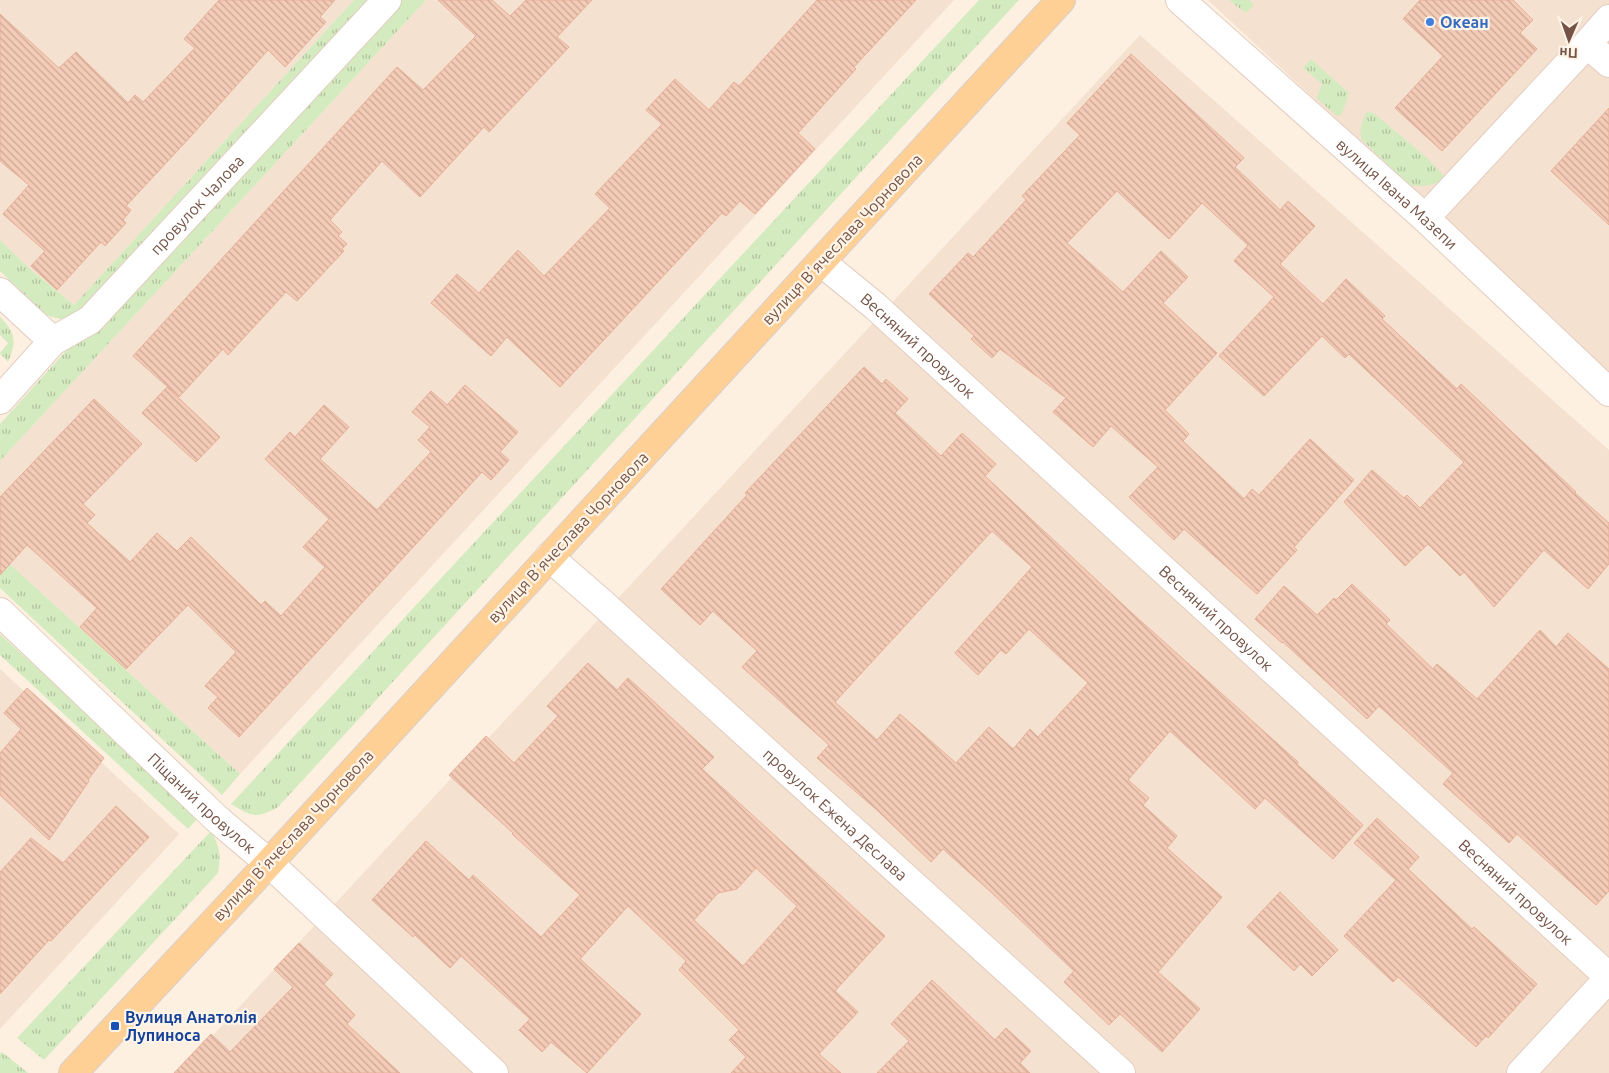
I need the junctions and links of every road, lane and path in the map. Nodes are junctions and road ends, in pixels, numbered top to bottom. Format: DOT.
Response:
graph roads {
  1 [pos="387,0"];
  2 [pos="1061,0"];
  3 [pos="1180,0"];
  4 [pos="1609,19"];
  5 [pos="1587,44"];
  6 [pos="1609,63"];
  7 [pos="1425,218"];
  8 [pos="821,262"];
  9 [pos="0,292"];
  10 [pos="53,341"];
  11 [pos="1609,392"];
  12 [pos="0,400"];
  13 [pos="549,557"];
  14 [pos="0,612"];
  15 [pos="269,863"];
  16 [pos="1609,978"];
  17 [pos="73,1073"];
  18 [pos="494,1073"];
  19 [pos="1121,1073"];
  20 [pos="1521,1073"];
  1 -- 10 [label="street, провулок Чалова"];
  2 -- 8 [label="main road, вулиця Вʼячеслава Чорновола"];
  3 -- 7 [label="street, вулиця Івана Мазепи"];
  4 -- 5 [label="street"];
  5 -- 6 [label="street"];
  5 -- 7 [label="street"];
  7 -- 11 [label="street, вулиця Івана Мазепи"];
  8 -- 13 [label="main road, вулиця Вʼячеслава Чорновола"];
  8 -- 16 [label="street, Весняний провулок"];
  9 -- 10 [label="street"];
  10 -- 12 [label="street, провулок Чалова"];
  13 -- 15 [label="main road, вулиця Вʼячеслава Чорновола"];
  13 -- 19 [label="street, провулок Ежена Деслава"];
  14 -- 15 [label="street, Піщаний провулок"];
  15 -- 17 [label="main road, вулиця Вʼячеслава Чорновола"];
  15 -- 18 [label="street, Піщаний провулок"];
  16 -- 20 [label="street"];
}
